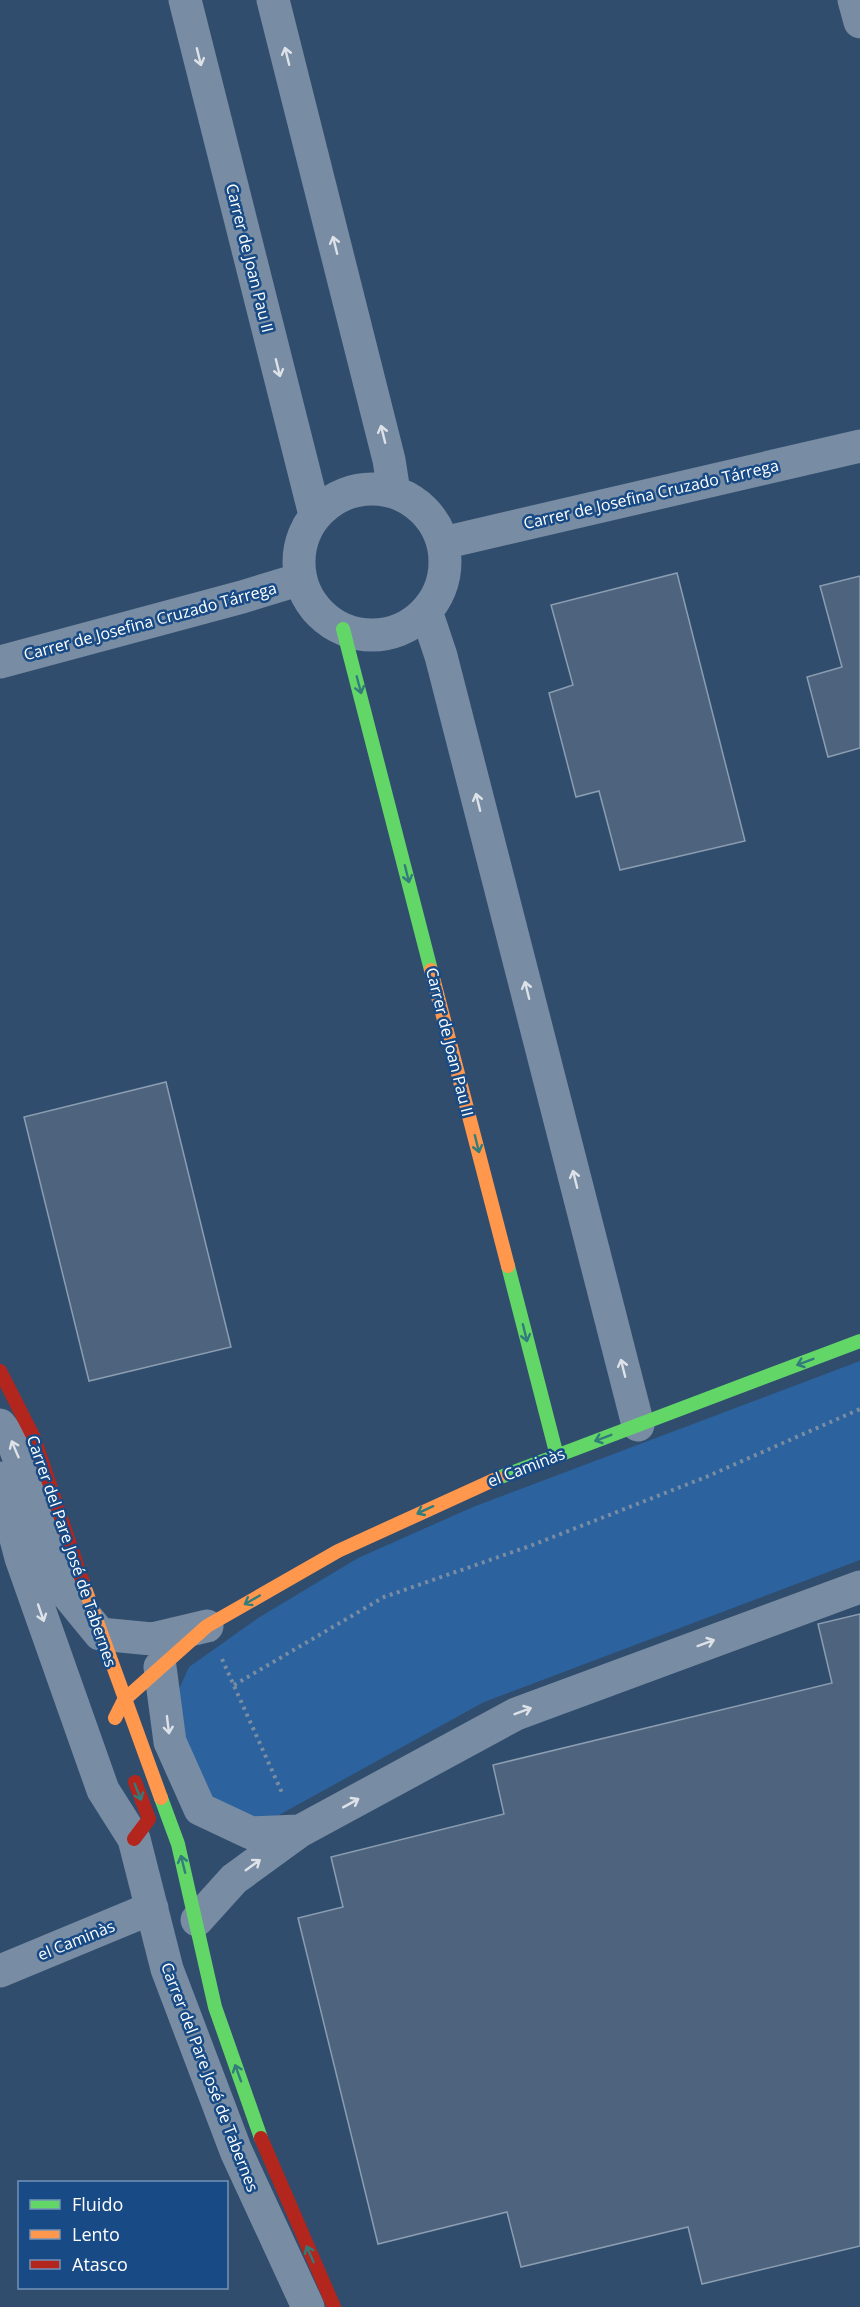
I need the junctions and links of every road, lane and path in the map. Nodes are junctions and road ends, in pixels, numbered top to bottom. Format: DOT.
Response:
graph roads {
  1 [pos="185,0"];
  2 [pos="273,0"];
  3 [pos="854,0"];
  4 [pos="860,22"];
  5 [pos="860,446"];
  6 [pos="394,492"];
  7 [pos="315,515"];
  8 [pos="443,543"];
  9 [pos="301,579"];
  10 [pos="426,611"];
  11 [pos="343,629"];
  12 [pos="0,662"];
  13 [pos="860,1341"];
  14 [pos="0,1371"];
  15 [pos="860,1409"];
  16 [pos="0,1425"];
  17 [pos="638,1425"];
  18 [pos="557,1456"];
  19 [pos="0,1478"];
  20 [pos="0,1518"];
  21 [pos="21,1558"];
  22 [pos="860,1587"];
  23 [pos="207,1626"];
  24 [pos="100,1634"];
  25 [pos="160,1667"];
  26 [pos="234,1685"];
  27 [pos="124,1700"];
  28 [pos="116,1735"];
  29 [pos="128,1766"];
  30 [pos="300,1831"];
  31 [pos="134,1839"];
  32 [pos="152,1908"];
  33 [pos="197,1920"];
  34 [pos="0,1971"];
  35 [pos="308,2307"];
  36 [pos="334,2307"];
  1 -- 7 [label="street, Carrer de Joan Pau II, one-way"];
  6 -- 2 [label="street, one-way"];
  3 -- 4 [label="street"];
  5 -- 8 [label="street, Carrer de Josefina Cruzado Tárrega"];
  6 -- 7 [label="street"];
  6 -- 8 [label="street"];
  7 -- 9 [label="street"];
  8 -- 10 [label="street"];
  9 -- 11 [label="street"];
  9 -- 12 [label="street, Carrer de Josefina Cruzado Tárrega"];
  10 -- 11 [label="street"];
  17 -- 10 [label="street, one-way"];
  11 -- 18 [label="street, Carrer de Joan Pau II, one-way"];
  13 -- 17 [label="street, el Caminàs, one-way"];
  14 -- 24 [label="street, Carrer del Pare José de Tabernes"];
  15 -- 26 [label="path"];
  24 -- 16 [label="street, one-way"];
  17 -- 18 [label="street, el Caminàs, one-way"];
  18 -- 23 [label="street, el Caminàs, one-way"];
  19 -- 21 [label="street, Carrer del Pare José de Tabernes"];
  20 -- 21 [label="street"];
  21 -- 31 [label="street, Carrer del Pare José de Tabernes, one-way"];
  30 -- 22 [label="street, one-way"];
  23 -- 24 [label="street, el Caminàs"];
  23 -- 25 [label="street, el Caminàs"];
  23 -- 26 [label="path"];
  24 -- 27 [label="street, Carrer del Pare José de Tabernes"];
  25 -- 27 [label="street, el Caminàs"];
  25 -- 30 [label="street, one-way"];
  26 -- 30 [label="path"];
  27 -- 28 [label="street"];
  33 -- 27 [label="street, Carrer del Pare José de Tabernes, one-way"];
  29 -- 31 [label="street, one-way"];
  33 -- 30 [label="street, one-way"];
  31 -- 32 [label="street, Carrer del Pare José de Tabernes"];
  32 -- 34 [label="street, el Caminàs"];
  32 -- 35 [label="street, Carrer del Pare José de Tabernes"];
  36 -- 33 [label="street, Carrer del Pare José de Tabernes, one-way"];
}
